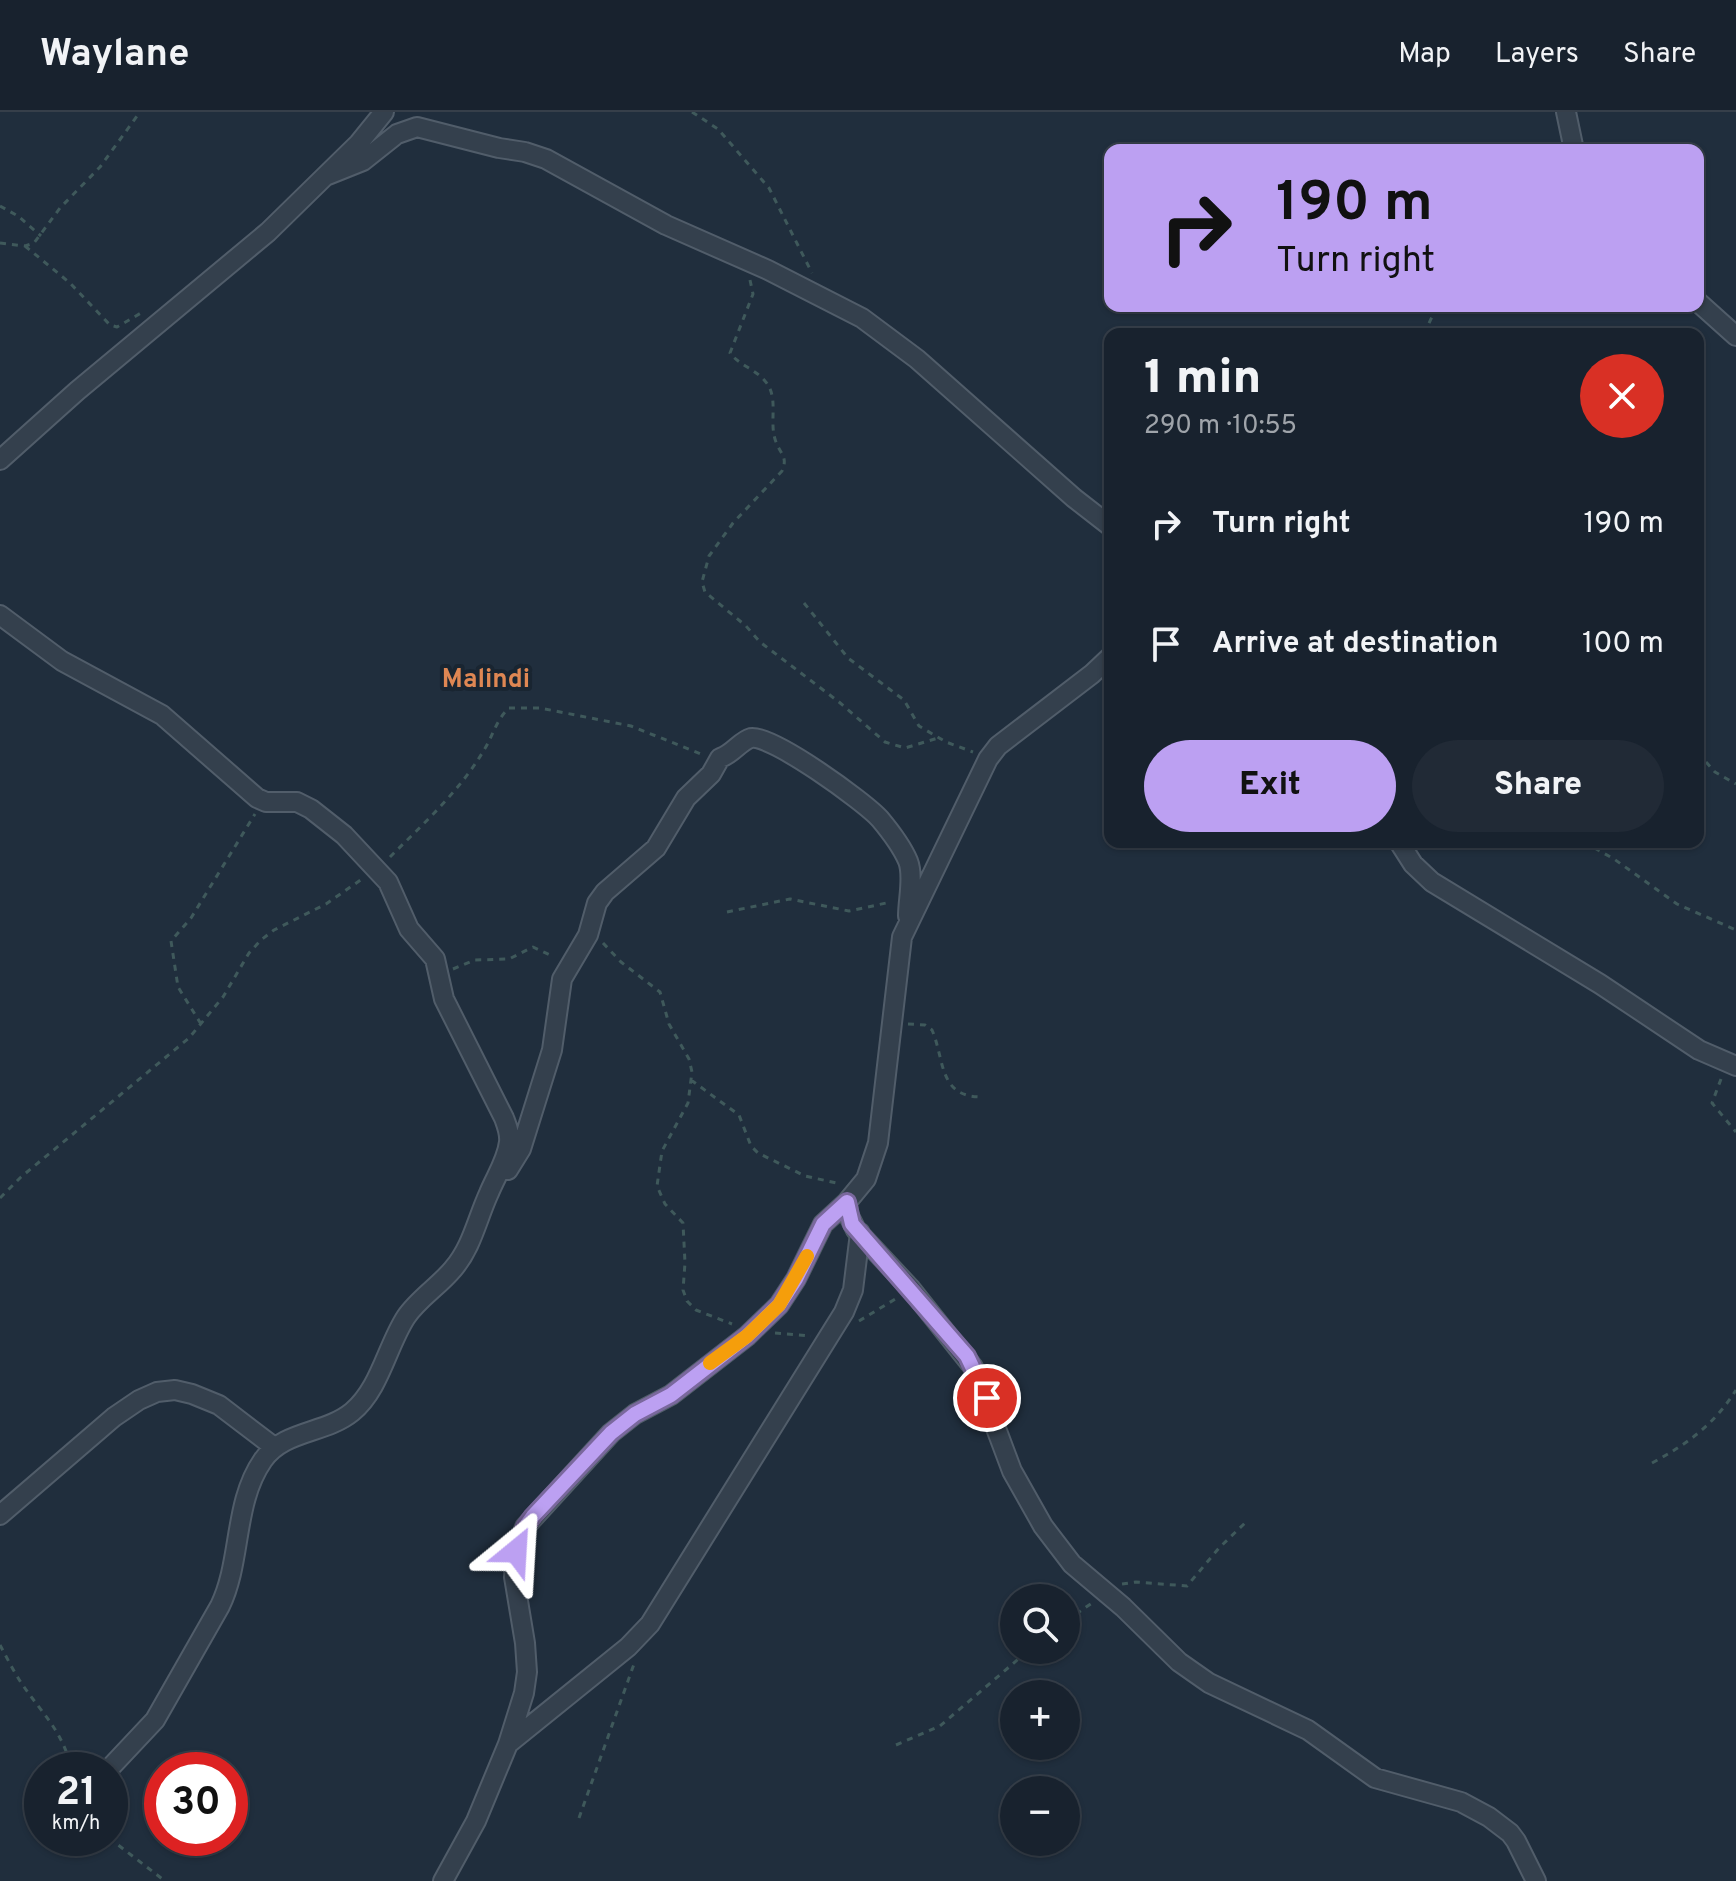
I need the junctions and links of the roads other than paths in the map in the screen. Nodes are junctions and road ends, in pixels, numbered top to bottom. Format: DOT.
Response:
graph roads {
  1 [pos="384,112"];
  2 [pos="1566,112"];
  3 [pos="1573,144"];
  4 [pos="328,175"];
  5 [pos="1704,307"];
  6 [pos="1736,336"];
  7 [pos="0,460"];
  8 [pos="1104,521"];
  9 [pos="0,615"];
  10 [pos="1104,663"];
  11 [pos="1403,848"];
  12 [pos="907,923"];
  13 [pos="1732,1065"];
  14 [pos="492,1185"];
  15 [pos="852,1195"];
  16 [pos="860,1233"];
  17 [pos="274,1447"];
  18 [pos="0,1515"];
  19 [pos="508,1744"];
  20 [pos="125,1752"];
  21 [pos="443,1881"];
  22 [pos="1536,1881"];
  1 -- 4 [label="street"];
  2 -- 3 [label="street"];
  4 -- 7 [label="street"];
  4 -- 8 [label="street"];
  5 -- 6 [label="street"];
  9 -- 14 [label="street"];
  10 -- 12 [label="street"];
  11 -- 13 [label="street"];
  12 -- 14 [label="street"];
  12 -- 15 [label="street"];
  14 -- 17 [label="street"];
  15 -- 16 [label="street"];
  15 -- 19 [label="street"];
  16 -- 19 [label="street"];
  16 -- 22 [label="street"];
  17 -- 18 [label="street"];
  17 -- 20 [label="street"];
  19 -- 21 [label="street"];
}
